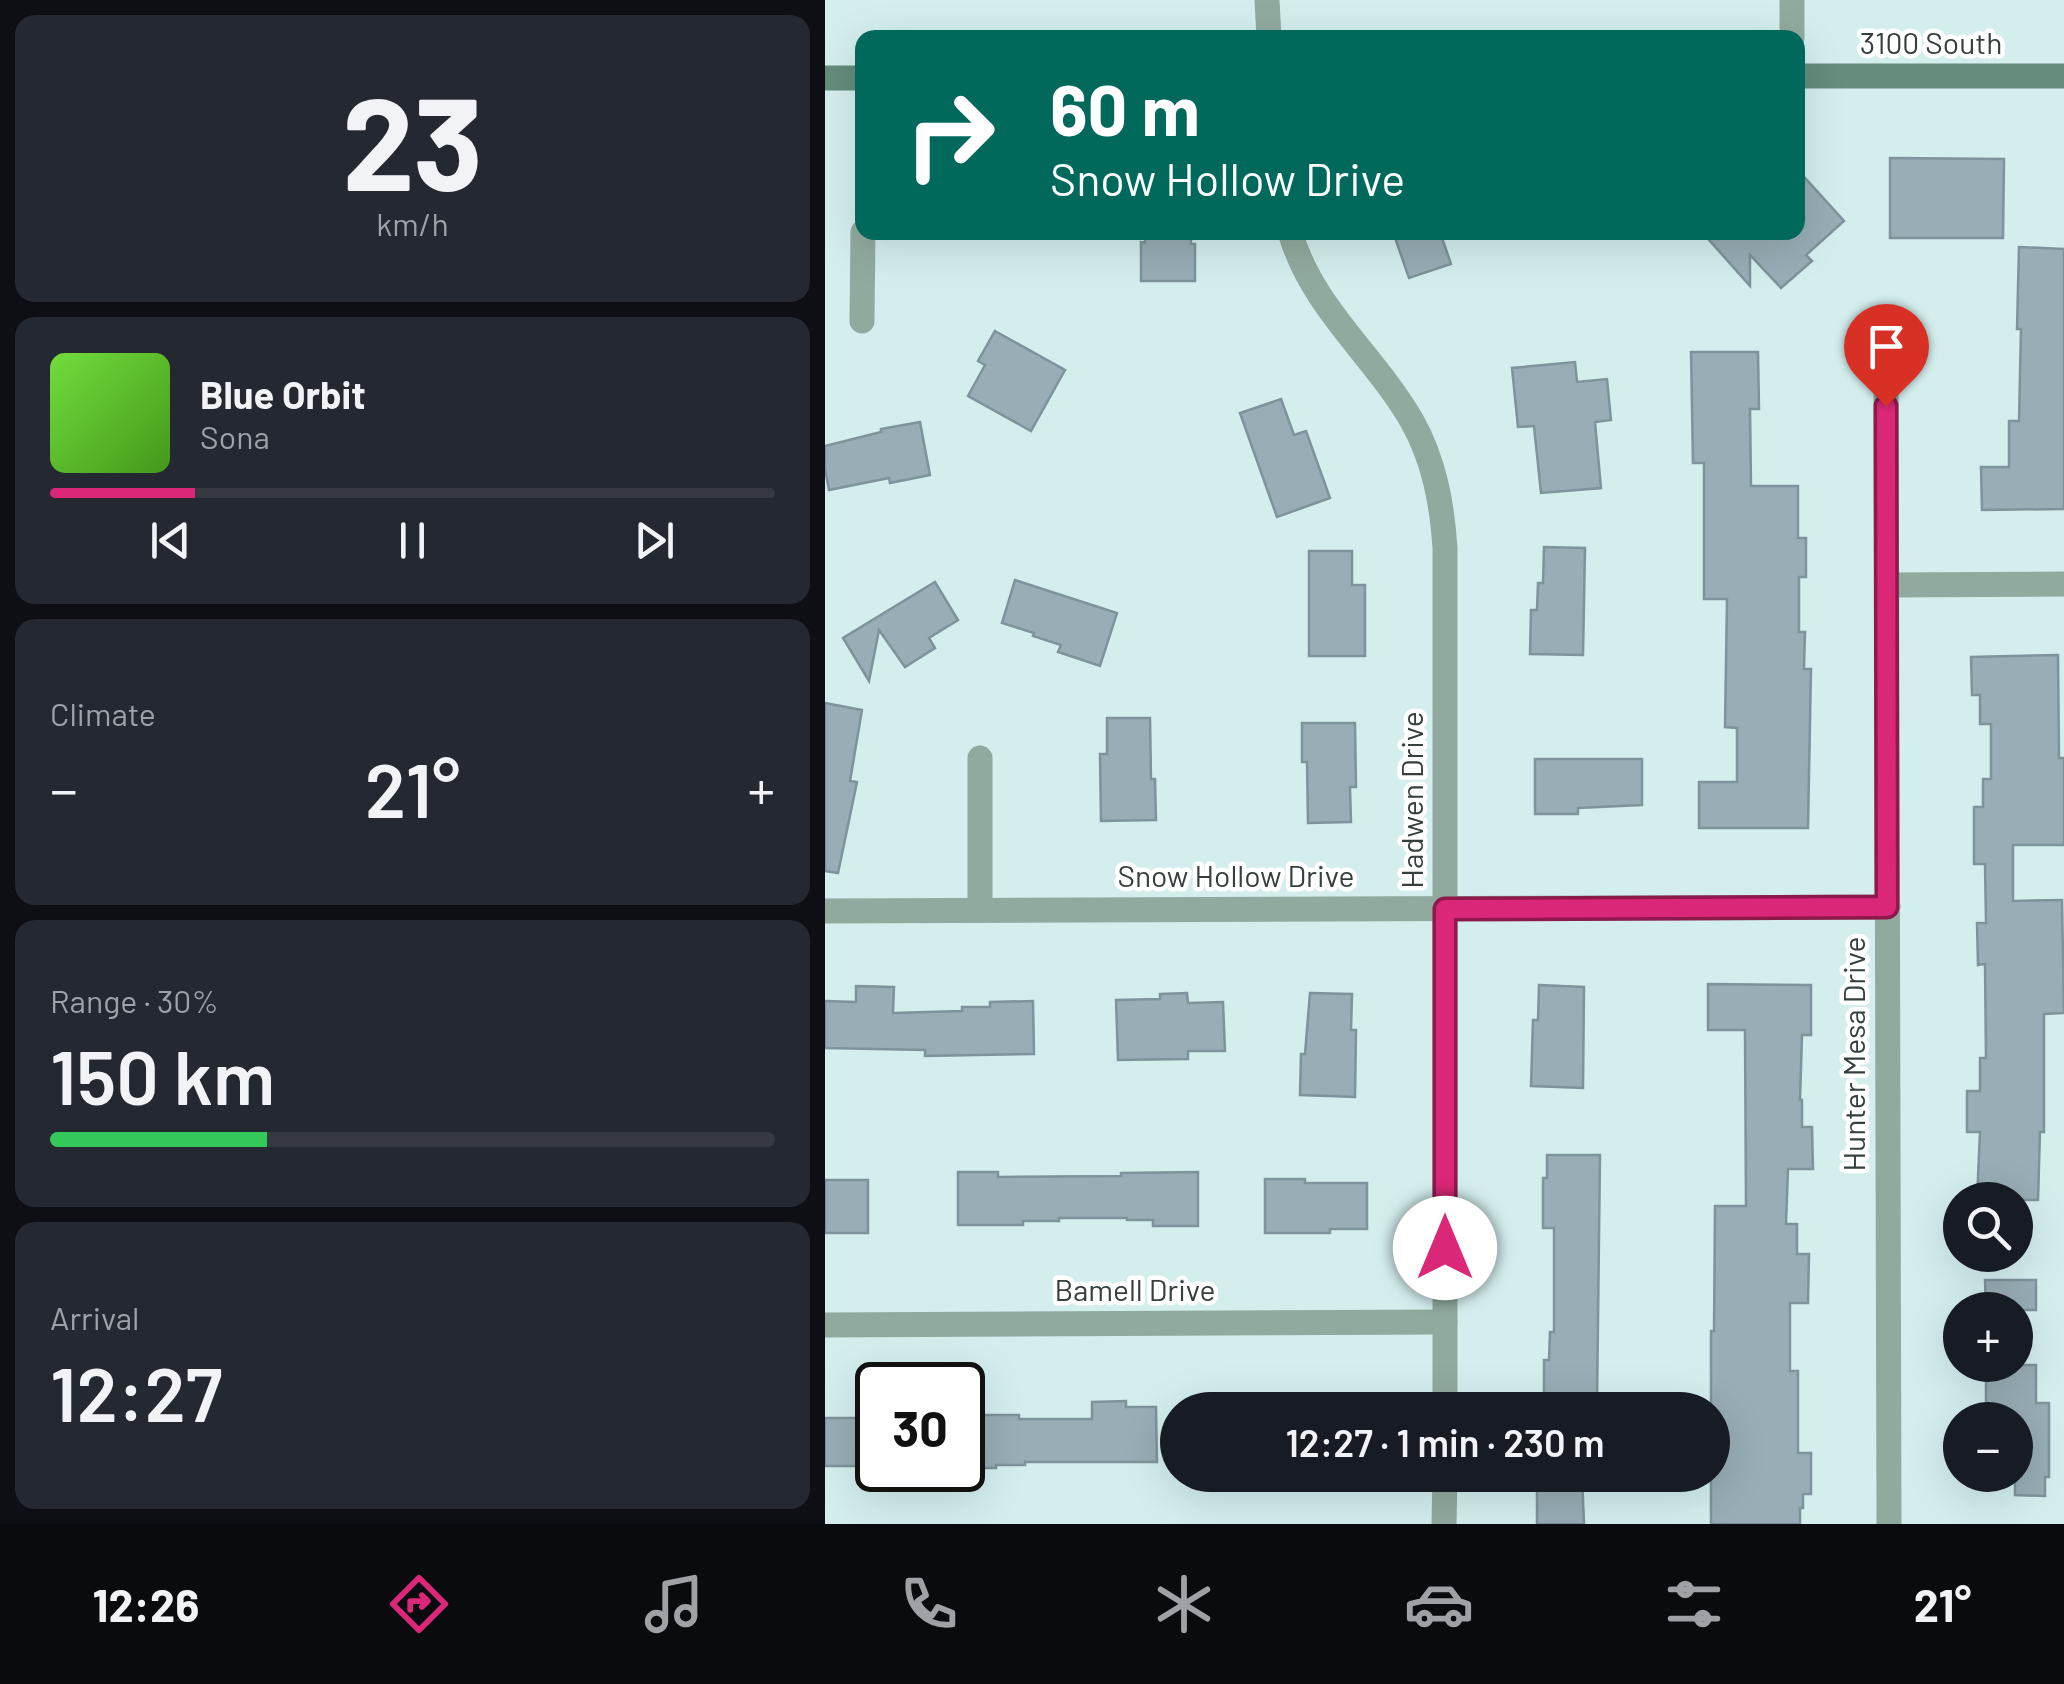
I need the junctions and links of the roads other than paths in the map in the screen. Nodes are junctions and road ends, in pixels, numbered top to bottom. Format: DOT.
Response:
graph roads {
  1 [pos="1267,0"];
  2 [pos="1792,0"];
  3 [pos="1269,30"];
  4 [pos="1792,30"];
  5 [pos="1805,76"];
  6 [pos="2064,76"];
  7 [pos="825,78"];
  8 [pos="855,78"];
  9 [pos="863,240"];
  10 [pos="1293,240"];
  11 [pos="862,320"];
  12 [pos="1886,371"];
  13 [pos="2064,584"];
  14 [pos="1887,585"];
  15 [pos="979,758"];
  16 [pos="1887,907"];
  17 [pos="1445,909"];
  18 [pos="980,910"];
  19 [pos="825,911"];
  20 [pos="1445,1322"];
  21 [pos="825,1325"];
  22 [pos="1445,1392"];
  23 [pos="1445,1492"];
  24 [pos="1445,1524"];
  25 [pos="1889,1524"];
  1 -- 3 [label="street"];
  2 -- 4 [label="street"];
  5 -- 6 [label="main road, 3100 South"];
  7 -- 8 [label="main road"];
  9 -- 11 [label="street"];
  10 -- 17 [label="street, Hadwen Drive"];
  12 -- 14 [label="street, Hunter Mesa Drive"];
  13 -- 14 [label="street"];
  14 -- 16 [label="street, Hunter Mesa Drive"];
  15 -- 18 [label="street"];
  16 -- 17 [label="street, Snow Hollow Drive"];
  16 -- 25 [label="street, Hunter Mesa Drive"];
  17 -- 18 [label="street, Snow Hollow Drive"];
  17 -- 20 [label="street, Hadwen Drive"];
  18 -- 19 [label="street, Snow Hollow Drive"];
  20 -- 21 [label="street, Bamell Drive"];
  20 -- 22 [label="street, Hadwen Drive"];
  23 -- 24 [label="street"];
}
